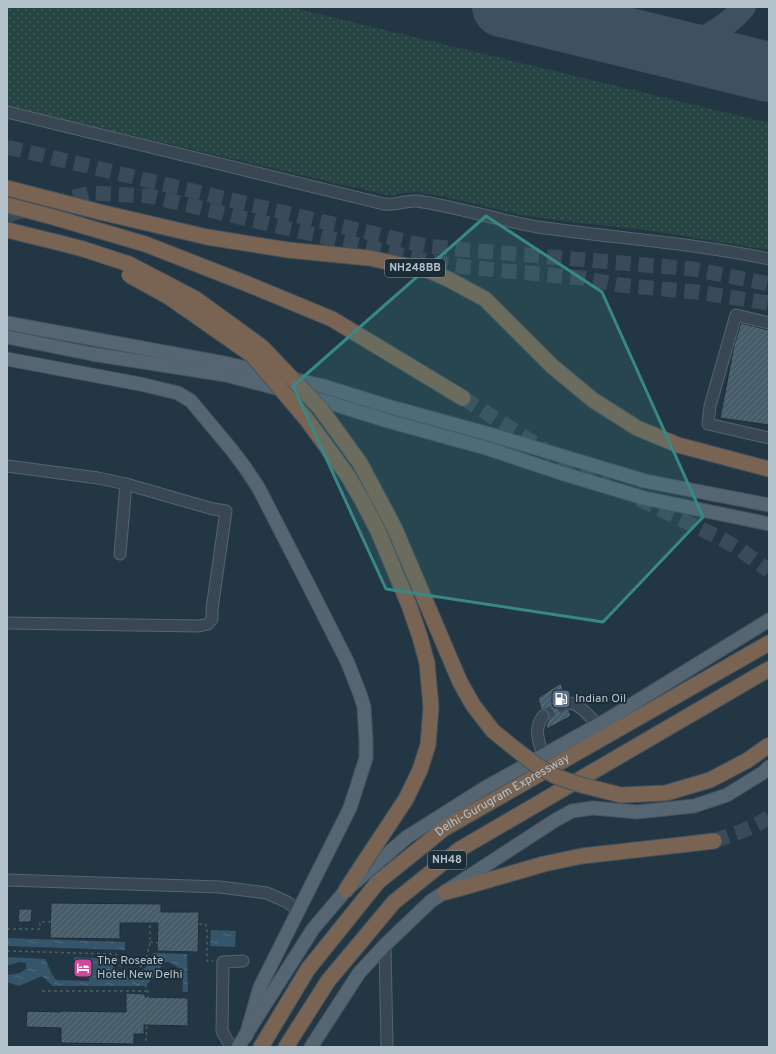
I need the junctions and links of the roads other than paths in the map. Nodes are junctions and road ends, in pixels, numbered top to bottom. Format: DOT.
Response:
graph roads {
  1 [pos="7,112"];
  2 [pos="7,188"];
  3 [pos="7,205"];
  4 [pos="7,230"];
  5 [pos="83,249"];
  6 [pos="769,259"];
  7 [pos="769,323"];
  8 [pos="7,324"];
  9 [pos="7,337"];
  10 [pos="7,359"];
  11 [pos="463,398"];
  12 [pos="769,438"];
  13 [pos="7,466"];
  14 [pos="769,469"];
  15 [pos="126,484"];
  16 [pos="769,505"];
  17 [pos="769,524"];
  18 [pos="120,554"];
  19 [pos="769,620"];
  20 [pos="7,623"];
  21 [pos="769,643"];
  22 [pos="769,669"];
  23 [pos="567,703"];
  24 [pos="543,716"];
  25 [pos="598,724"];
  26 [pos="615,731"];
  27 [pos="769,745"];
  28 [pos="543,755"];
  29 [pos="769,767"];
  30 [pos="714,841"];
  31 [pos="7,880"];
  32 [pos="346,890"];
  33 [pos="446,892"];
  34 [pos="298,910"];
  35 [pos="385,945"];
  36 [pos="243,961"];
  37 [pos="246,1036"];
  38 [pos="231,1047"];
  39 [pos="238,1047"];
  40 [pos="261,1047"];
  41 [pos="286,1047"];
  42 [pos="311,1047"];
  43 [pos="387,1047"];
  1 -- 6 [label="street"];
  2 -- 14 [label="highway, NH248BB"];
  3 -- 11 [label="highway"];
  4 -- 5 [label="highway, bridge"];
  5 -- 27 [label="highway, bridge"];
  5 -- 32 [label="highway, bridge"];
  7 -- 12 [label="street"];
  8 -- 16 [label="main road"];
  9 -- 17 [label="main road"];
  10 -- 34 [label="main road"];
  13 -- 15 [label="street"];
  15 -- 18 [label="street"];
  15 -- 20 [label="street"];
  19 -- 25 [label="main road"];
  21 -- 26 [label="highway, Delhi-Gurugram Expressway / NH48"];
  22 -- 41 [label="highway, Delhi-Gurugram Expressway / NH48"];
  23 -- 25 [label="street"];
  24 -- 28 [label="street"];
  25 -- 26 [label="street"];
  25 -- 28 [label="main road"];
  26 -- 40 [label="highway, Delhi-Gurugram Expressway / NH48"];
  28 -- 32 [label="main road"];
  29 -- 33 [label="main road"];
  30 -- 33 [label="highway"];
  31 -- 34 [label="street"];
  32 -- 37 [label="main road"];
  33 -- 35 [label="main road"];
  34 -- 37 [label="main road"];
  35 -- 42 [label="main road"];
  35 -- 43 [label="street"];
  36 -- 38 [label="street"];
  37 -- 39 [label="main road"];
}
